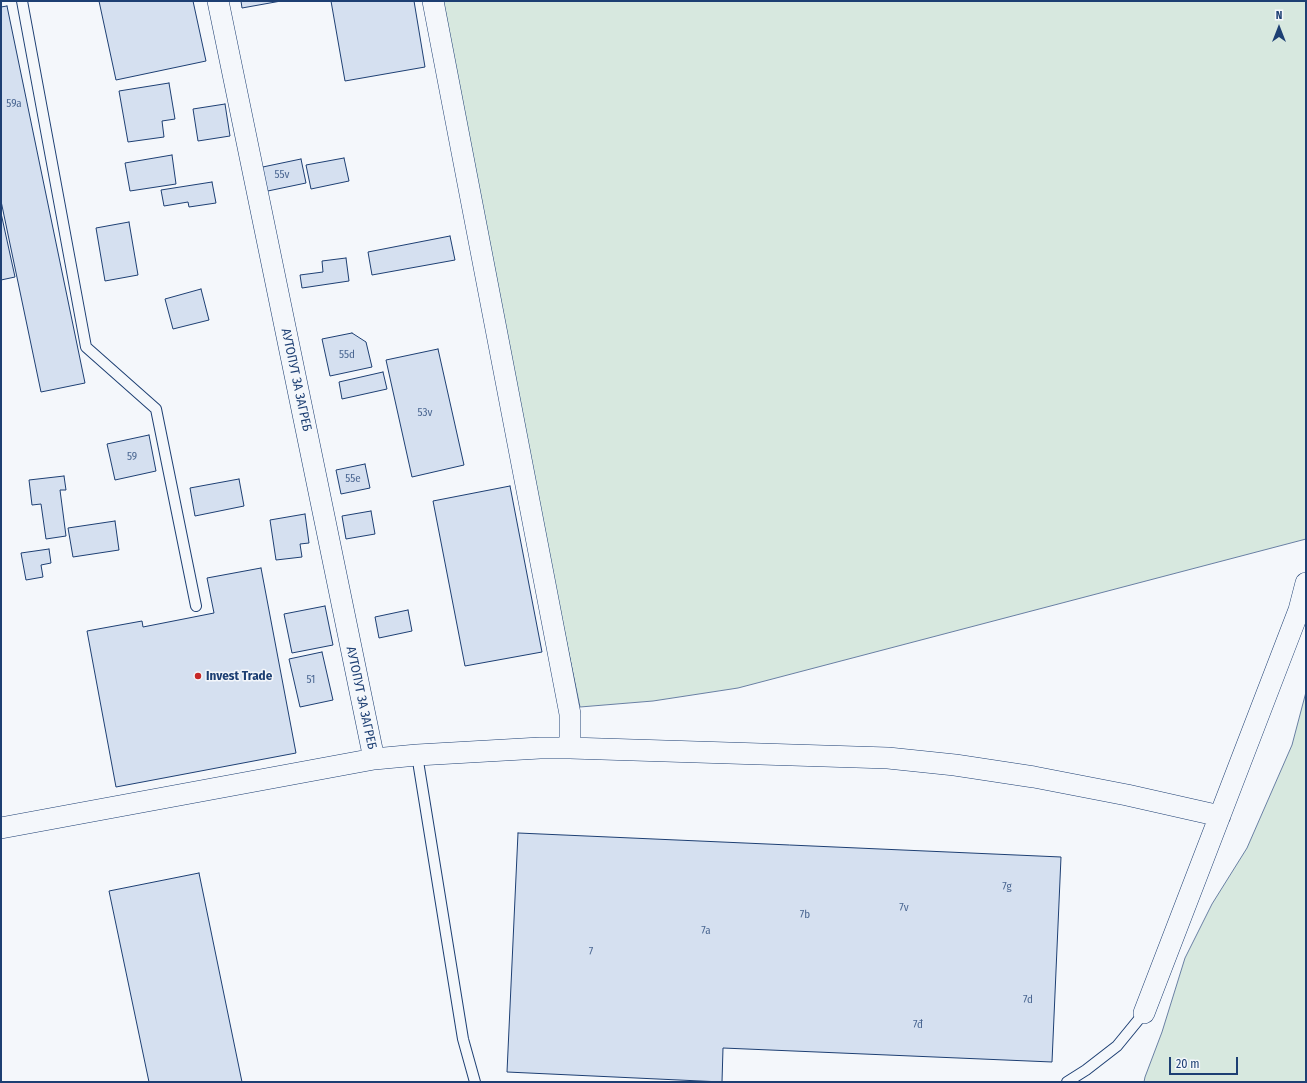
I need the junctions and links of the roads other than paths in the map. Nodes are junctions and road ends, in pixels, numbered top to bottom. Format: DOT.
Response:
graph roads {
  1 [pos="22,1"];
  2 [pos="218,1"];
  3 [pos="433,1"];
  4 [pos="1306,583"];
  5 [pos="196,606"];
  6 [pos="570,748"];
  7 [pos="417,755"];
  8 [pos="374,759"];
  9 [pos="1220,816"];
  10 [pos="1,828"];
  11 [pos="1144,1013"];
  12 [pos="475,1082"];
  13 [pos="1067,1082"];
  1 -- 5 [label="lane"];
  2 -- 8 [label="street, АУТОПУТ ЗА ЗАГРЕБ"];
  3 -- 6 [label="street"];
  4 -- 9 [label="street"];
  6 -- 7 [label="street"];
  6 -- 9 [label="street"];
  7 -- 8 [label="street"];
  7 -- 12 [label="lane"];
  8 -- 10 [label="street"];
  9 -- 11 [label="street"];
  11 -- 13 [label="lane"];
}
